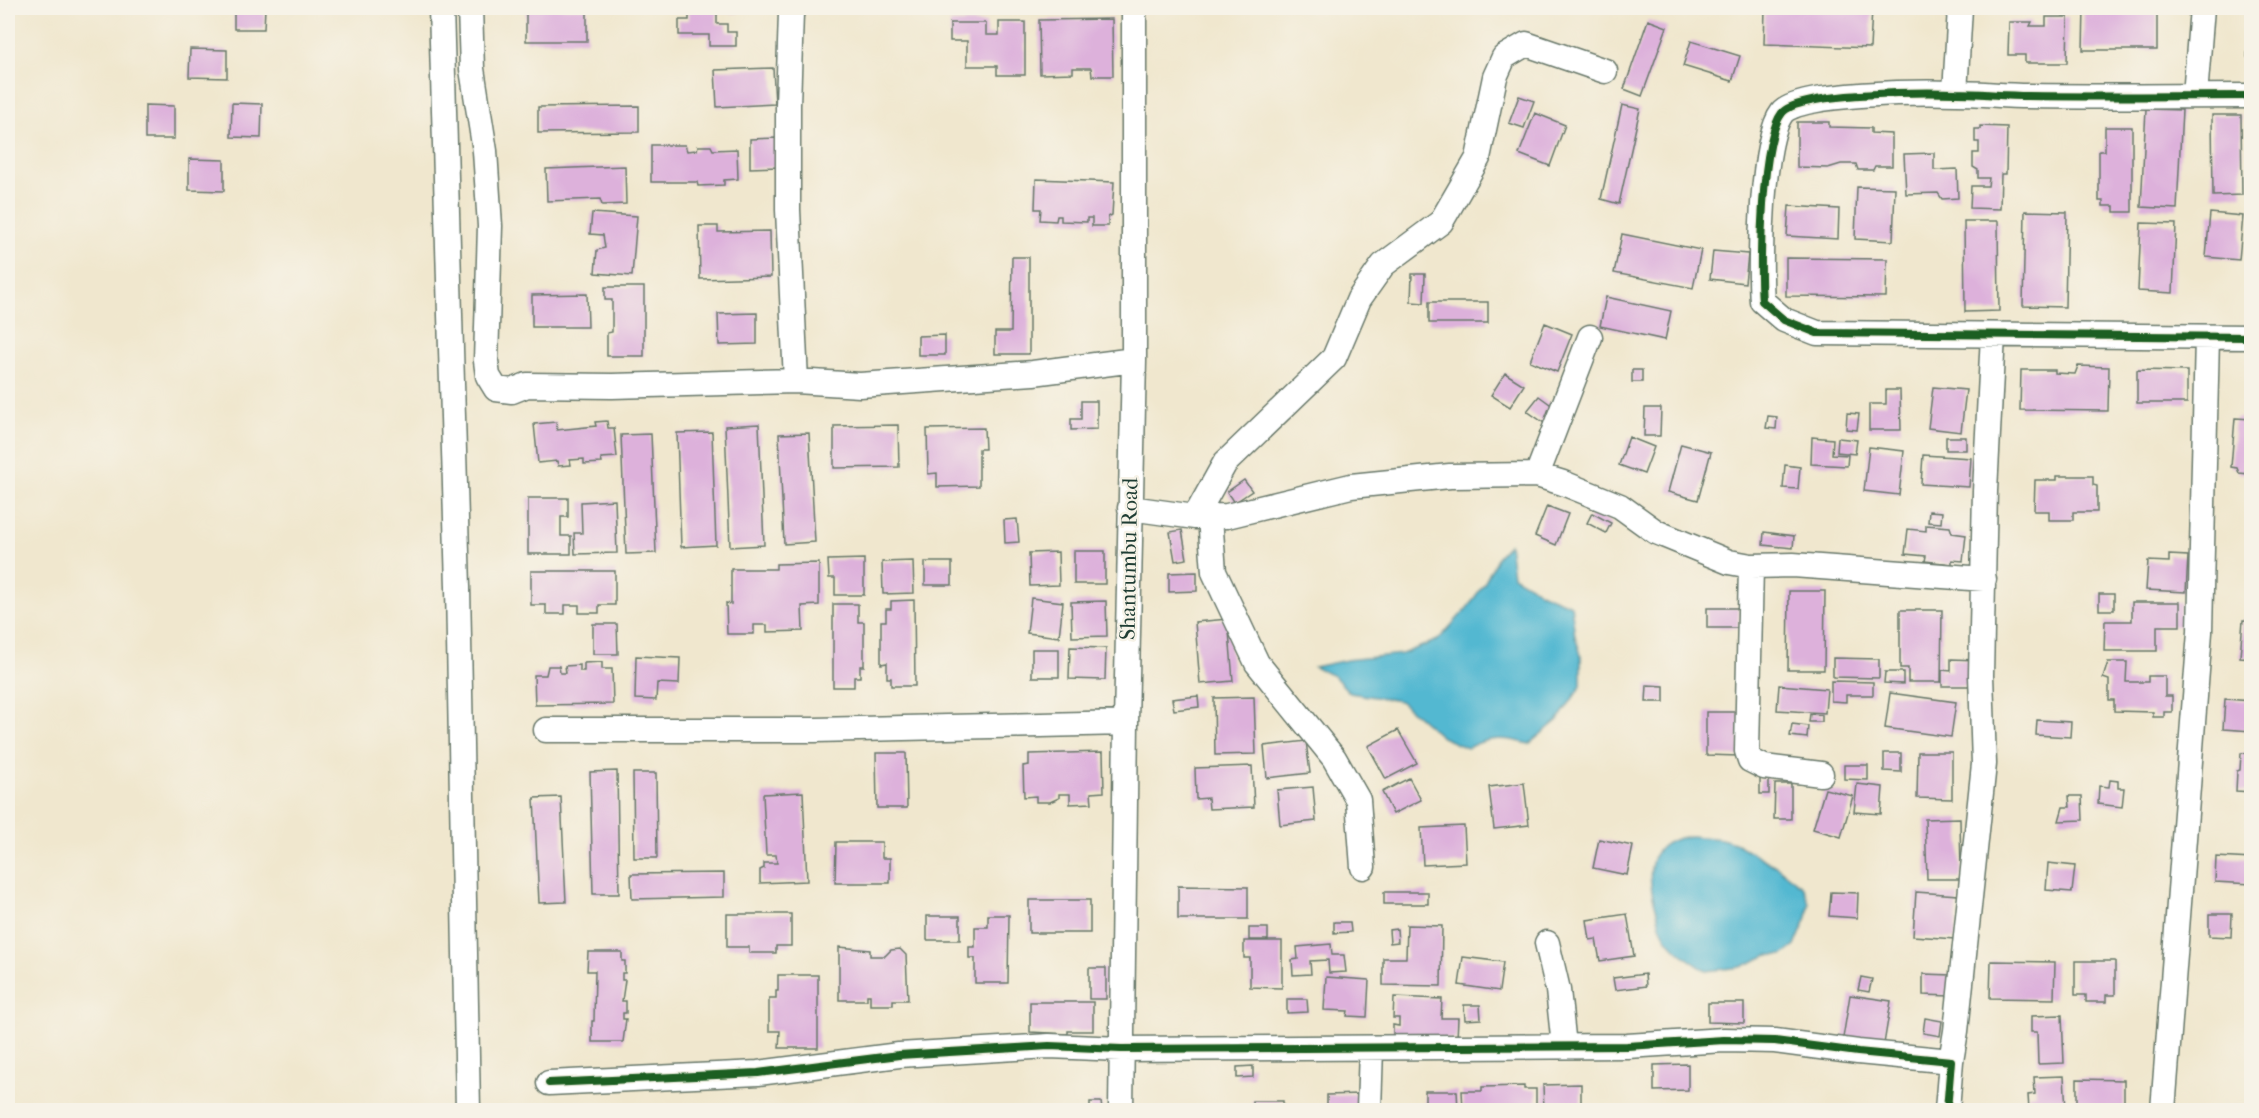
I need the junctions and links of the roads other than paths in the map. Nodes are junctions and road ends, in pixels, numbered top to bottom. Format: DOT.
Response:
graph roads {
  1 [pos="441,8"];
  2 [pos="470,8"];
  3 [pos="794,8"];
  4 [pos="1134,8"];
  5 [pos="1960,8"];
  6 [pos="2202,8"];
  7 [pos="1605,72"];
  8 [pos="1955,93"];
  9 [pos="2195,96"];
  10 [pos="2252,96"];
  11 [pos="1994,335"];
  12 [pos="1590,337"];
  13 [pos="2207,337"];
  14 [pos="2252,338"];
  15 [pos="1134,360"];
  16 [pos="796,381"];
  17 [pos="1537,475"];
  18 [pos="1130,508"];
  19 [pos="1203,517"];
  20 [pos="1750,566"];
  21 [pos="1984,579"];
  22 [pos="1126,723"];
  23 [pos="546,730"];
  24 [pos="1821,774"];
  25 [pos="1363,867"];
  26 [pos="1547,943"];
  27 [pos="1564,1046"];
  28 [pos="1371,1048"];
  29 [pos="1121,1049"];
  30 [pos="1951,1060"];
  31 [pos="549,1083"];
  32 [pos="468,1110"];
  33 [pos="1121,1110"];
  34 [pos="1369,1110"];
  35 [pos="1947,1110"];
  36 [pos="2163,1110"];
  1 -- 32 [label="street"];
  2 -- 16 [label="street"];
  3 -- 16 [label="street"];
  4 -- 15 [label="street, Shantumbu Road"];
  5 -- 8 [label="street"];
  6 -- 9 [label="street"];
  7 -- 19 [label="street"];
  8 -- 9 [label="street"];
  8 -- 11 [label="street"];
  9 -- 10 [label="street"];
  11 -- 13 [label="street"];
  11 -- 21 [label="street"];
  12 -- 17 [label="street"];
  13 -- 14 [label="street"];
  13 -- 36 [label="street"];
  15 -- 16 [label="street"];
  15 -- 18 [label="street, Shantumbu Road"];
  17 -- 19 [label="street"];
  17 -- 20 [label="street"];
  18 -- 19 [label="street"];
  18 -- 22 [label="street, Shantumbu Road"];
  19 -- 25 [label="street"];
  20 -- 21 [label="street"];
  20 -- 24 [label="street"];
  21 -- 30 [label="street"];
  22 -- 23 [label="street"];
  22 -- 29 [label="street, Shantumbu Road"];
  26 -- 27 [label="street"];
  27 -- 28 [label="street"];
  27 -- 30 [label="street"];
  28 -- 29 [label="street"];
  28 -- 34 [label="street"];
  29 -- 31 [label="street"];
  29 -- 33 [label="street, Shantumbu Road"];
  30 -- 35 [label="street"];
}
